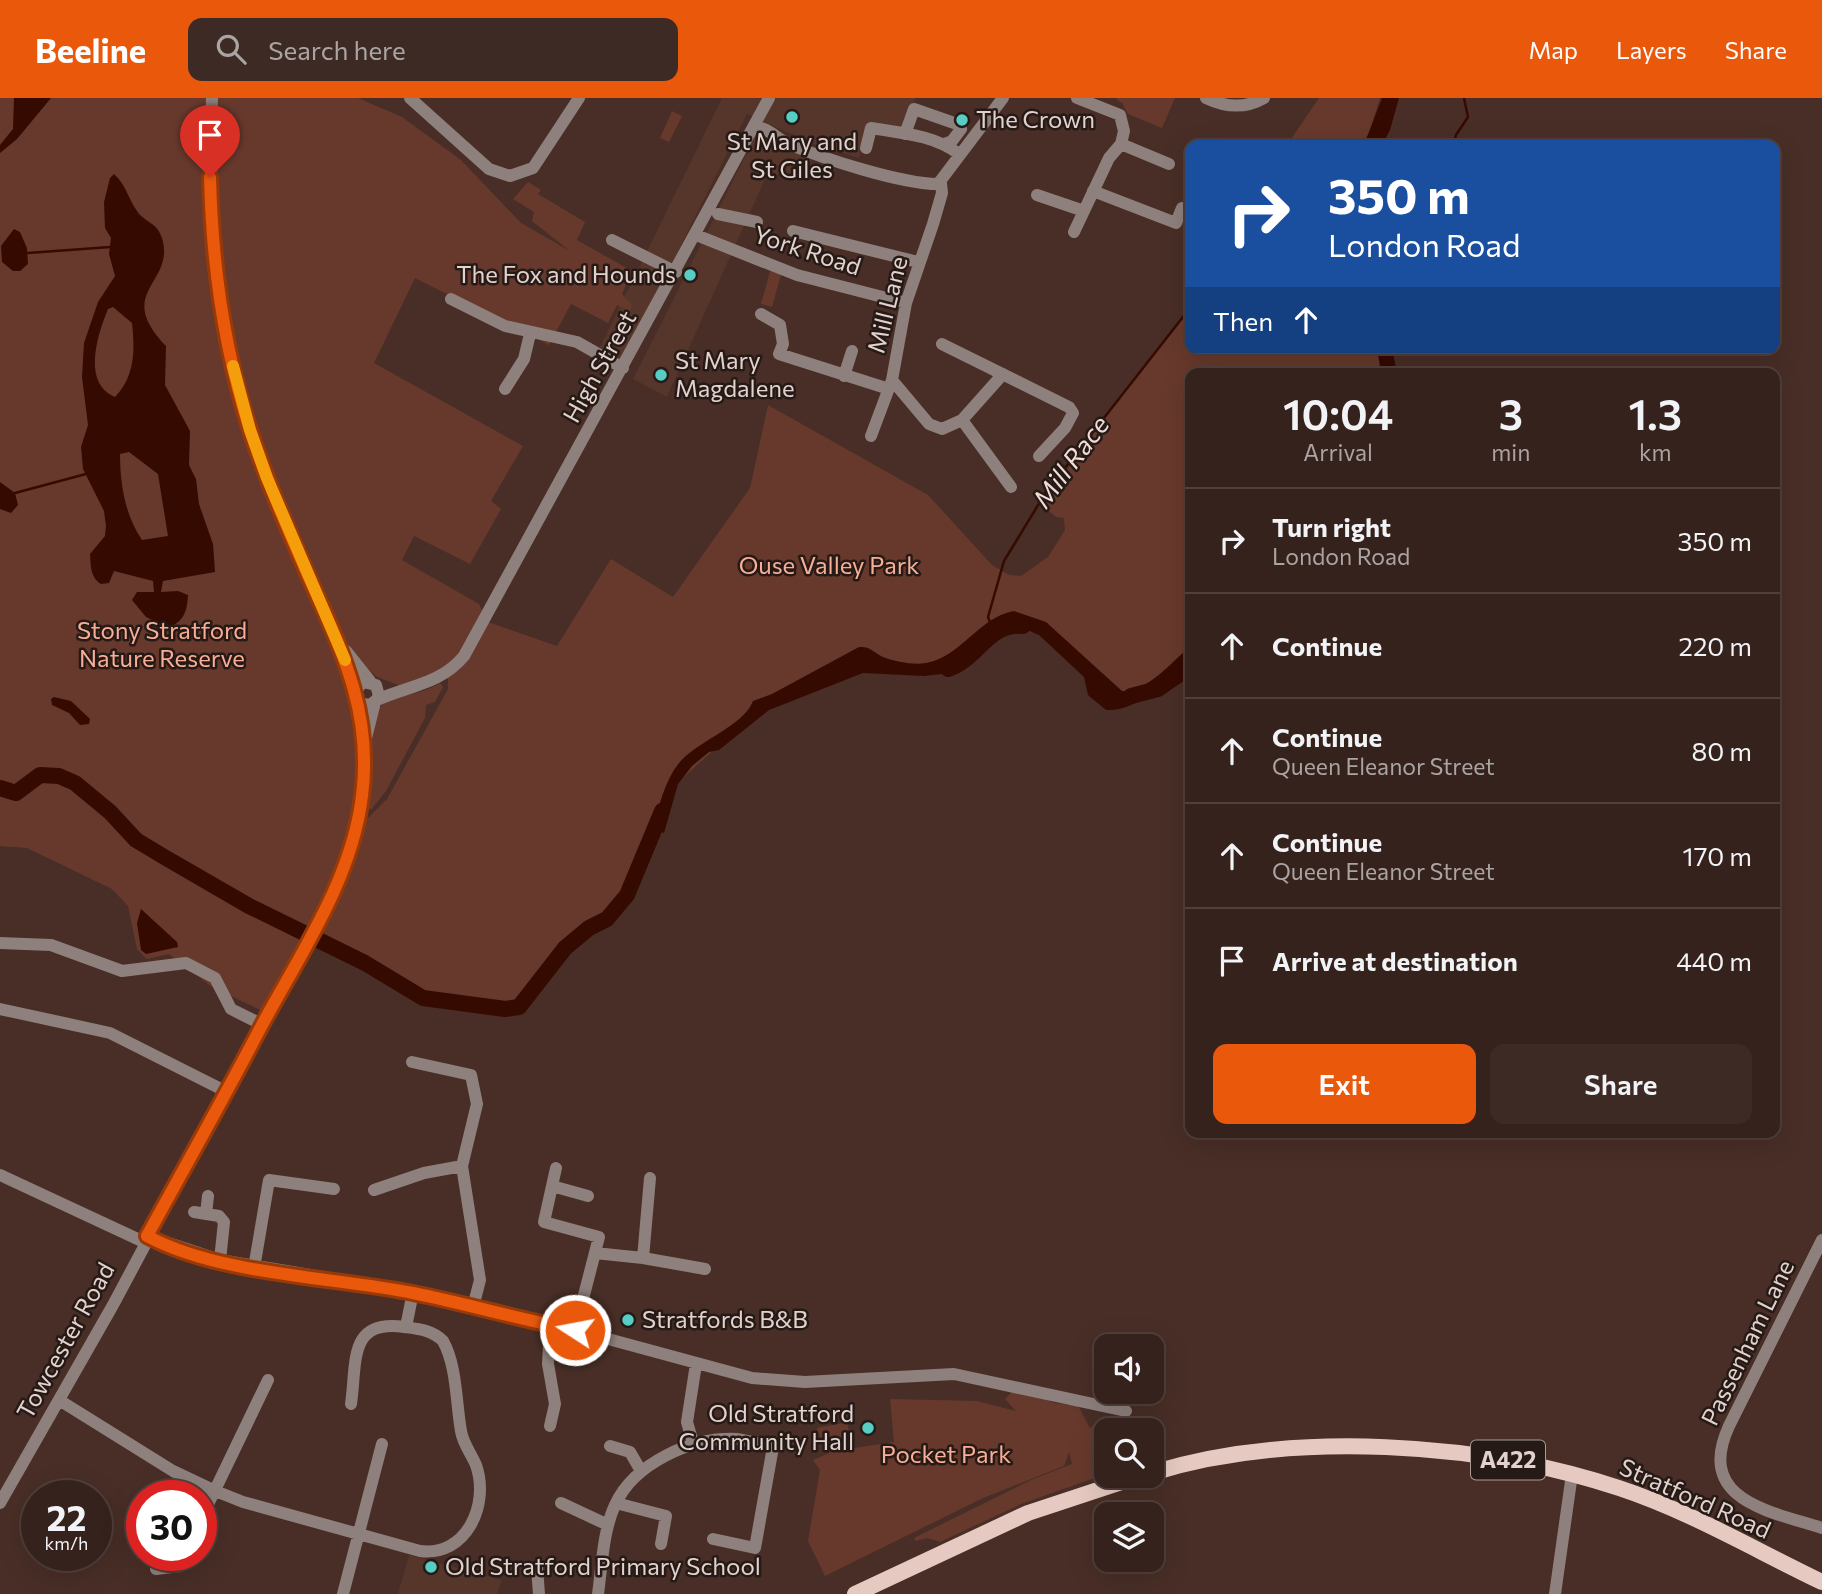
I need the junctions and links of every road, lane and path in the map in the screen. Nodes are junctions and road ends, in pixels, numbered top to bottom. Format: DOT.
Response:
graph roads {
  1 [pos="212,98"];
  2 [pos="410,98"];
  3 [pos="579,98"];
  4 [pos="769,98"];
  5 [pos="1003,98"];
  6 [pos="1077,98"];
  7 [pos="1206,98"];
  8 [pos="1264,98"];
  9 [pos="1108,103"];
  10 [pos="900,105"];
  11 [pos="914,109"];
  12 [pos="755,127"];
  13 [pos="905,134"];
  14 [pos="944,144"];
  15 [pos="1121,144"];
  16 [pos="866,148"];
  17 [pos="960,155"];
  18 [pos="1169,164"];
  19 [pos="942,182"];
  20 [pos="1093,191"];
  21 [pos="1037,195"];
  22 [pos="1182,208"];
  23 [pos="1084,211"];
  24 [pos="718,214"];
  25 [pos="757,222"];
  26 [pos="793,231"];
  27 [pos="1074,232"];
  28 [pos="696,235"];
  29 [pos="612,240"];
  30 [pos="918,262"];
  31 [pos="676,272"];
  32 [pos="451,299"];
  33 [pos="906,303"];
  34 [pos="761,314"];
  35 [pos="530,334"];
  36 [pos="942,344"];
  37 [pos="852,351"];
  38 [pos="623,368"];
  39 [pos="1003,374"];
  40 [pos="845,376"];
  41 [pos="891,384"];
  42 [pos="505,389"];
  43 [pos="962,420"];
  44 [pos="871,436"];
  45 [pos="1040,456"];
  46 [pos="1003,483"];
  47 [pos="340,643"];
  48 [pos="373,683"];
  49 [pos="406,688"];
  50 [pos="358,696"];
  51 [pos="376,701"];
  52 [pos="365,741"];
  53 [pos="0,943"];
  54 [pos="0,1009"];
  55 [pos="262,1025"];
  56 [pos="412,1062"];
  57 [pos="227,1092"];
  58 [pos="462,1166"];
  59 [pos="556,1168"];
  60 [pos="0,1175"];
  61 [pos="650,1178"];
  62 [pos="552,1186"];
  63 [pos="334,1189"];
  64 [pos="374,1190"];
  65 [pos="208,1196"];
  66 [pos="588,1196"];
  67 [pos="146,1239"];
  68 [pos="1822,1240"];
  69 [pos="595,1253"];
  70 [pos="643,1258"];
  71 [pos="220,1260"];
  72 [pos="254,1268"];
  73 [pos="705,1269"];
  74 [pos="413,1293"];
  75 [pos="473,1307"];
  76 [pos="550,1326"];
  77 [pos="406,1327"];
  78 [pos="575,1330"];
  79 [pos="696,1364"];
  80 [pos="268,1380"];
  81 [pos="59,1400"];
  82 [pos="351,1404"];
  83 [pos="1126,1411"];
  84 [pos="550,1426"];
  85 [pos="693,1443"];
  86 [pos="383,1444"];
  87 [pos="610,1446"];
  88 [pos="1164,1469"];
  89 [pos="641,1471"];
  90 [pos="1572,1475"];
  91 [pos="6,1479"];
  92 [pos="192,1480"];
  93 [pos="217,1482"];
  94 [pos="1104,1488"];
  95 [pos="217,1492"];
  96 [pos="0,1503"];
  97 [pos="561,1503"];
  98 [pos="616,1503"];
  99 [pos="608,1525"];
  100 [pos="1822,1528"];
  101 [pos="359,1535"];
  102 [pos="713,1538"];
  103 [pos="661,1544"];
  104 [pos="537,1567"];
  105 [pos="1822,1582"];
  106 [pos="343,1594"];
  107 [pos="539,1594"];
  108 [pos="598,1594"];
  109 [pos="855,1594"];
  110 [pos="1555,1594"];
  1 -- 47 [label="street"];
  2 -- 3 [label="street"];
  4 -- 12 [label="street, High Street"];
  5 -- 17 [label="street"];
  6 -- 9 [label="street"];
  7 -- 8 [label="street"];
  9 -- 15 [label="street"];
  10 -- 11 [label="street"];
  11 -- 13 [label="street"];
  11 -- 14 [label="street"];
  12 -- 19 [label="street"];
  12 -- 28 [label="street, High Street"];
  13 -- 14 [label="street"];
  13 -- 16 [label="street"];
  14 -- 17 [label="street"];
  15 -- 18 [label="street"];
  15 -- 20 [label="street"];
  17 -- 19 [label="street"];
  19 -- 30 [label="street, Mill Lane"];
  20 -- 22 [label="street"];
  20 -- 23 [label="street"];
  21 -- 23 [label="street"];
  23 -- 27 [label="street"];
  24 -- 25 [label="street"];
  26 -- 30 [label="street"];
  28 -- 31 [label="street, High Street"];
  28 -- 33 [label="street, York Road"];
  29 -- 31 [label="street"];
  30 -- 33 [label="street, Mill Lane"];
  31 -- 38 [label="street, High Street"];
  32 -- 35 [label="street"];
  33 -- 41 [label="street, Mill Lane"];
  34 -- 40 [label="street"];
  35 -- 38 [label="street"];
  35 -- 42 [label="street"];
  36 -- 39 [label="street"];
  37 -- 40 [label="street"];
  38 -- 49 [label="street, High Street"];
  39 -- 43 [label="street"];
  39 -- 45 [label="street"];
  40 -- 41 [label="street"];
  41 -- 43 [label="street"];
  41 -- 44 [label="street, Mill Lane"];
  43 -- 46 [label="street"];
  47 -- 48 [label="street"];
  47 -- 50 [label="street"];
  48 -- 49 [label="street"];
  48 -- 50 [label="street"];
  48 -- 51 [label="street"];
  49 -- 51 [label="street"];
  50 -- 51 [label="street"];
  50 -- 52 [label="street"];
  51 -- 52 [label="street"];
  52 -- 55 [label="street, Towcester Road"];
  53 -- 55 [label="street"];
  54 -- 57 [label="street"];
  55 -- 57 [label="street, Towcester Road"];
  56 -- 58 [label="street"];
  57 -- 67 [label="street, Towcester Road"];
  58 -- 64 [label="street"];
  58 -- 75 [label="street"];
  59 -- 62 [label="street"];
  60 -- 67 [label="street"];
  61 -- 70 [label="street"];
  62 -- 66 [label="street"];
  62 -- 69 [label="street"];
  63 -- 72 [label="street"];
  65 -- 71 [label="street"];
  67 -- 71 [label="street"];
  67 -- 81 [label="street, Towcester Road"];
  68 -- 100 [label="street, Passenham Lane"];
  69 -- 70 [label="street"];
  69 -- 78 [label="street"];
  70 -- 73 [label="street"];
  71 -- 72 [label="street"];
  72 -- 74 [label="street"];
  74 -- 75 [label="street"];
  74 -- 77 [label="street"];
  75 -- 76 [label="street"];
  76 -- 78 [label="street"];
  76 -- 84 [label="street"];
  77 -- 82 [label="street"];
  77 -- 101 [label="street"];
  78 -- 79 [label="street"];
  79 -- 83 [label="street"];
  79 -- 85 [label="street"];
  80 -- 93 [label="street"];
  81 -- 91 [label="street, Towcester Road"];
  81 -- 92 [label="street"];
  85 -- 89 [label="street"];
  85 -- 102 [label="street"];
  86 -- 101 [label="street"];
  87 -- 89 [label="street"];
  88 -- 90 [label="main road, Stratford Road / A422"];
  89 -- 98 [label="street"];
  90 -- 105 [label="main road, Stratford Road / A422"];
  90 -- 110 [label="street"];
  91 -- 96 [label="street, Towcester Road"];
  94 -- 109 [label="main road"];
  95 -- 101 [label="street"];
  97 -- 99 [label="street"];
  98 -- 99 [label="street"];
  98 -- 103 [label="street"];
  99 -- 108 [label="street"];
  101 -- 106 [label="street"];
  104 -- 107 [label="street"];
}
